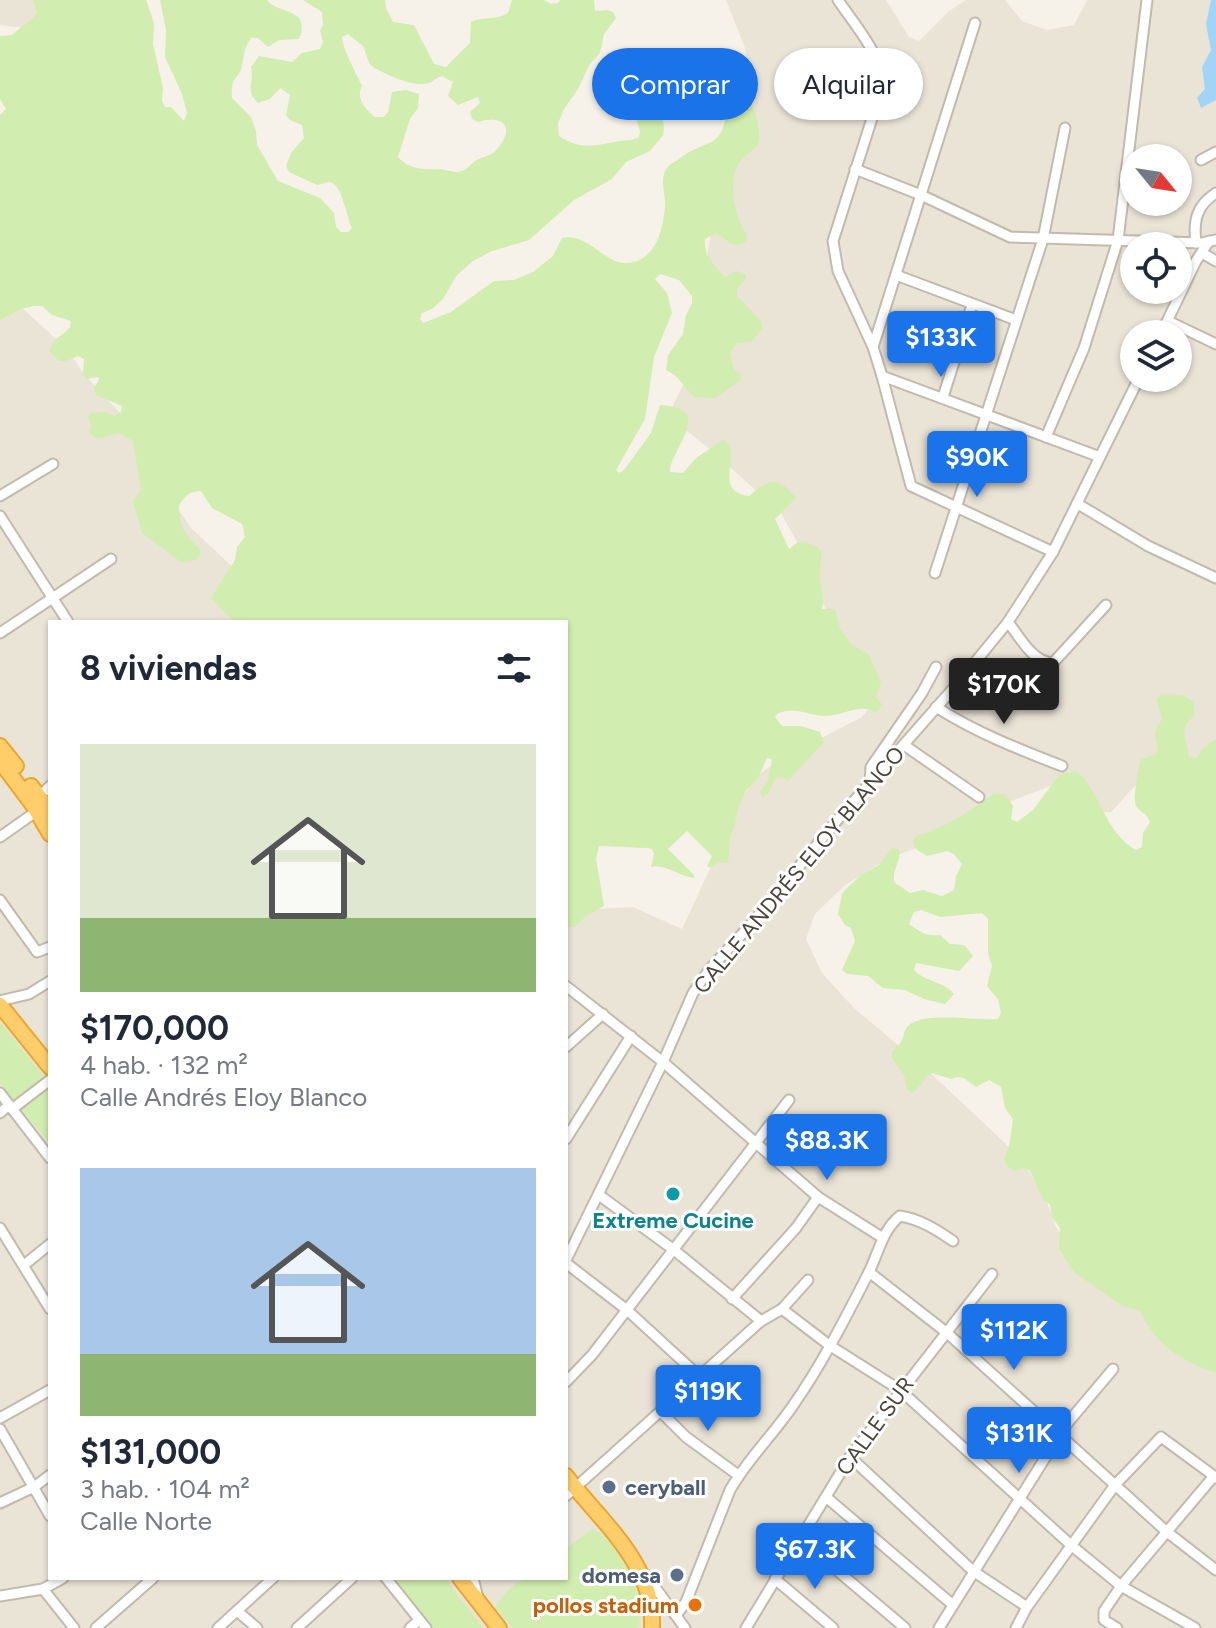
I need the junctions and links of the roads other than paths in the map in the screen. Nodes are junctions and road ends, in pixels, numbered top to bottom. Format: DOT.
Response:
graph roads {
  1 [pos="838,0"];
  2 [pos="1147,0"];
  3 [pos="975,23"];
  4 [pos="1065,128"];
  5 [pos="1216,152"];
  6 [pos="1201,160"];
  7 [pos="855,169"];
  8 [pos="1216,193"];
  9 [pos="921,195"];
  10 [pos="1043,239"];
  11 [pos="1118,240"];
  12 [pos="1212,240"];
  13 [pos="1196,243"];
  14 [pos="1202,253"];
  15 [pos="1216,261"];
  16 [pos="896,275"];
  17 [pos="972,305"];
  18 [pos="1016,320"];
  19 [pos="1168,320"];
  20 [pos="1192,332"];
  21 [pos="1216,344"];
  22 [pos="873,347"];
  23 [pos="882,376"];
  24 [pos="1132,392"];
  25 [pos="943,397"];
  26 [pos="988,415"];
  27 [pos="1046,437"];
  28 [pos="1100,457"];
  29 [pos="53,464"];
  30 [pos="0,496"];
  31 [pos="1078,504"];
  32 [pos="957,508"];
  33 [pos="0,516"];
  34 [pos="1053,552"];
  35 [pos="111,559"];
  36 [pos="935,573"];
  37 [pos="1216,578"];
  38 [pos="53,596"];
  39 [pos="1106,605"];
  40 [pos="67,620"];
  41 [pos="1008,622"];
  42 [pos="0,633"];
  43 [pos="936,667"];
  44 [pos="936,707"];
  45 [pos="904,745"];
  46 [pos="0,746"];
  47 [pos="0,761"];
  48 [pos="1062,766"];
  49 [pos="870,783"];
  50 [pos="979,797"];
  51 [pos="44,802"];
  52 [pos="48,823"];
  53 [pos="0,837"];
  54 [pos="0,900"];
  55 [pos="48,948"];
  56 [pos="48,982"];
  57 [pos="568,988"];
  58 [pos="0,1003"];
  59 [pos="0,1014"];
  60 [pos="603,1014"];
  61 [pos="631,1036"];
  62 [pos="568,1045"];
  63 [pos="663,1062"];
  64 [pos="48,1064"];
  65 [pos="48,1075"];
  66 [pos="48,1079"];
  67 [pos="0,1093"];
  68 [pos="789,1100"];
  69 [pos="11,1107"];
  70 [pos="0,1113"];
  71 [pos="568,1136"];
  72 [pos="757,1144"];
  73 [pos="48,1155"];
  74 [pos="599,1195"];
  75 [pos="818,1197"];
  76 [pos="0,1228"];
  77 [pos="883,1238"];
  78 [pos="953,1241"];
  79 [pos="48,1246"];
  80 [pos="674,1250"];
  81 [pos="568,1258"];
  82 [pos="568,1264"];
  83 [pos="24,1265"];
  84 [pos="869,1272"];
  85 [pos="992,1274"];
  86 [pos="808,1280"];
  87 [pos="732,1299"];
  88 [pos="48,1306"];
  89 [pos="782,1309"];
  90 [pos="627,1310"];
  91 [pos="761,1321"];
  92 [pos="946,1332"];
  93 [pos="829,1345"];
  94 [pos="1113,1369"];
  95 [pos="700,1377"];
  96 [pos="568,1380"];
  97 [pos="900,1390"];
  98 [pos="48,1391"];
  99 [pos="661,1412"];
  100 [pos="0,1418"];
  101 [pos="0,1429"];
  102 [pos="1060,1435"];
  103 [pos="850,1457"];
  104 [pos="738,1475"];
  105 [pos="48,1476"];
  106 [pos="1215,1477"];
  107 [pos="1115,1485"];
  108 [pos="34,1487"];
  109 [pos="571,1493"];
  110 [pos="826,1497"];
  111 [pos="1020,1498"];
  112 [pos="0,1503"];
  113 [pos="48,1512"];
  114 [pos="1167,1532"];
  115 [pos="800,1539"];
  116 [pos="1072,1546"];
  117 [pos="639,1565"];
  118 [pos="1216,1570"];
  119 [pos="973,1571"];
  120 [pos="775,1579"];
  121 [pos="59,1580"];
  122 [pos="151,1580"];
  123 [pos="271,1580"];
  124 [pos="350,1580"];
  125 [pos="388,1580"];
  126 [pos="462,1580"];
  127 [pos="474,1580"];
  128 [pos="1121,1586"];
  129 [pos="43,1589"];
  130 [pos="0,1596"];
  131 [pos="479,1600"];
  132 [pos="953,1605"];
  133 [pos="1027,1607"];
  134 [pos="237,1611"];
  135 [pos="677,1614"];
  136 [pos="422,1624"];
  137 [pos="750,1626"];
  138 [pos="685,1627"];
  139 [pos="74,1628"];
  140 [pos="96,1628"];
  141 [pos="218,1628"];
  142 [pos="257,1628"];
  143 [pos="297,1628"];
  144 [pos="410,1628"];
  145 [pos="499,1628"];
  146 [pos="652,1628"];
  147 [pos="833,1628"];
  148 [pos="905,1628"];
  149 [pos="939,1628"];
  150 [pos="1016,1628"];
  151 [pos="1117,1628"];
  152 [pos="1195,1628"];
  1 -- 7 [label="street"];
  2 -- 11 [label="street"];
  3 -- 9 [label="street"];
  4 -- 10 [label="street"];
  5 -- 6 [label="street"];
  7 -- 9 [label="street"];
  7 -- 22 [label="street"];
  8 -- 13 [label="street"];
  9 -- 10 [label="street"];
  9 -- 16 [label="street"];
  10 -- 11 [label="street"];
  10 -- 18 [label="street"];
  11 -- 13 [label="street"];
  11 -- 27 [label="street"];
  12 -- 13 [label="street"];
  12 -- 14 [label="street"];
  14 -- 15 [label="street"];
  14 -- 19 [label="street"];
  16 -- 17 [label="street"];
  16 -- 22 [label="street"];
  17 -- 18 [label="street"];
  17 -- 25 [label="street"];
  18 -- 26 [label="street"];
  20 -- 21 [label="street"];
  22 -- 23 [label="street"];
  23 -- 25 [label="street"];
  23 -- 32 [label="street"];
  24 -- 28 [label="street, CALLE ANDRÉS ELOY BLANCO"];
  25 -- 26 [label="street"];
  26 -- 27 [label="street"];
  26 -- 32 [label="street"];
  27 -- 28 [label="street"];
  28 -- 31 [label="street, CALLE ANDRÉS ELOY BLANCO"];
  29 -- 30 [label="street"];
  31 -- 34 [label="street, CALLE ANDRÉS ELOY BLANCO"];
  31 -- 37 [label="street"];
  32 -- 34 [label="street"];
  32 -- 36 [label="street"];
  33 -- 38 [label="street"];
  34 -- 41 [label="street, CALLE ANDRÉS ELOY BLANCO"];
  35 -- 38 [label="street"];
  38 -- 40 [label="street"];
  38 -- 42 [label="street"];
  39 -- 41 [label="street"];
  41 -- 44 [label="street, CALLE ANDRÉS ELOY BLANCO"];
  43 -- 49 [label="street"];
  44 -- 45 [label="street, CALLE ANDRÉS ELOY BLANCO"];
  44 -- 48 [label="street"];
  45 -- 49 [label="street, CALLE ANDRÉS ELOY BLANCO"];
  45 -- 50 [label="street"];
  46 -- 51 [label="highway"];
  47 -- 51 [label="highway"];
  49 -- 63 [label="street, CALLE ANDRÉS ELOY BLANCO"];
  51 -- 52 [label="highway"];
  51 -- 53 [label="street"];
  54 -- 55 [label="street"];
  56 -- 58 [label="street"];
  57 -- 60 [label="street"];
  58 -- 64 [label="highway"];
  59 -- 65 [label="highway"];
  60 -- 61 [label="street"];
  60 -- 62 [label="street"];
  61 -- 63 [label="street"];
  61 -- 71 [label="street"];
  63 -- 72 [label="street"];
  63 -- 74 [label="street, CALLE ANDRÉS ELOY BLANCO"];
  66 -- 69 [label="street"];
  67 -- 69 [label="street"];
  68 -- 72 [label="street"];
  69 -- 70 [label="street"];
  69 -- 73 [label="street"];
  72 -- 75 [label="street"];
  72 -- 80 [label="street"];
  74 -- 80 [label="street"];
  74 -- 81 [label="street, CALLE ANDRÉS ELOY BLANCO"];
  75 -- 77 [label="street"];
  75 -- 87 [label="street"];
  76 -- 83 [label="street"];
  77 -- 78 [label="street"];
  77 -- 84 [label="street"];
  79 -- 83 [label="street"];
  80 -- 87 [label="street"];
  80 -- 90 [label="street"];
  82 -- 90 [label="street"];
  83 -- 88 [label="street"];
  84 -- 92 [label="street"];
  84 -- 93 [label="street"];
  85 -- 92 [label="street, CALLE SUR"];
  86 -- 89 [label="street"];
  87 -- 91 [label="street"];
  89 -- 91 [label="street"];
  89 -- 93 [label="street"];
  90 -- 95 [label="street"];
  90 -- 96 [label="street"];
  91 -- 95 [label="street"];
  92 -- 97 [label="street, CALLE SUR"];
  92 -- 102 [label="street"];
  93 -- 97 [label="street"];
  93 -- 104 [label="street"];
  94 -- 102 [label="street"];
  95 -- 99 [label="street"];
  97 -- 103 [label="street, CALLE SUR"];
  97 -- 111 [label="street"];
  98 -- 100 [label="street"];
  99 -- 104 [label="street"];
  99 -- 109 [label="street"];
  101 -- 108 [label="street"];
  102 -- 107 [label="street"];
  102 -- 111 [label="street"];
  103 -- 110 [label="street, CALLE SUR"];
  103 -- 119 [label="street"];
  104 -- 135 [label="street"];
  105 -- 108 [label="street"];
  106 -- 107 [label="street"];
  106 -- 114 [label="street"];
  107 -- 114 [label="street"];
  107 -- 116 [label="street"];
  108 -- 112 [label="street"];
  108 -- 113 [label="street"];
  109 -- 117 [label="highway"];
  110 -- 115 [label="street, CALLE SUR"];
  110 -- 132 [label="street"];
  111 -- 116 [label="street"];
  111 -- 119 [label="street"];
  114 -- 118 [label="street"];
  114 -- 128 [label="street"];
  115 -- 120 [label="street, CALLE SUR"];
  115 -- 148 [label="street"];
  116 -- 128 [label="street"];
  116 -- 133 [label="street"];
  117 -- 135 [label="street"];
  117 -- 146 [label="highway"];
  119 -- 132 [label="street"];
  119 -- 133 [label="street"];
  120 -- 137 [label="street, CALLE SUR"];
  120 -- 147 [label="street"];
  121 -- 129 [label="street"];
  122 -- 140 [label="street"];
  123 -- 134 [label="street"];
  124 -- 143 [label="street"];
  125 -- 136 [label="street"];
  126 -- 131 [label="highway"];
  127 -- 131 [label="street"];
  128 -- 151 [label="street"];
  128 -- 152 [label="street"];
  129 -- 130 [label="street"];
  129 -- 139 [label="street"];
  131 -- 145 [label="highway"];
  132 -- 149 [label="street"];
  133 -- 150 [label="street"];
  134 -- 141 [label="street"];
  134 -- 142 [label="street"];
  135 -- 138 [label="street"];
  136 -- 144 [label="street"];
}
